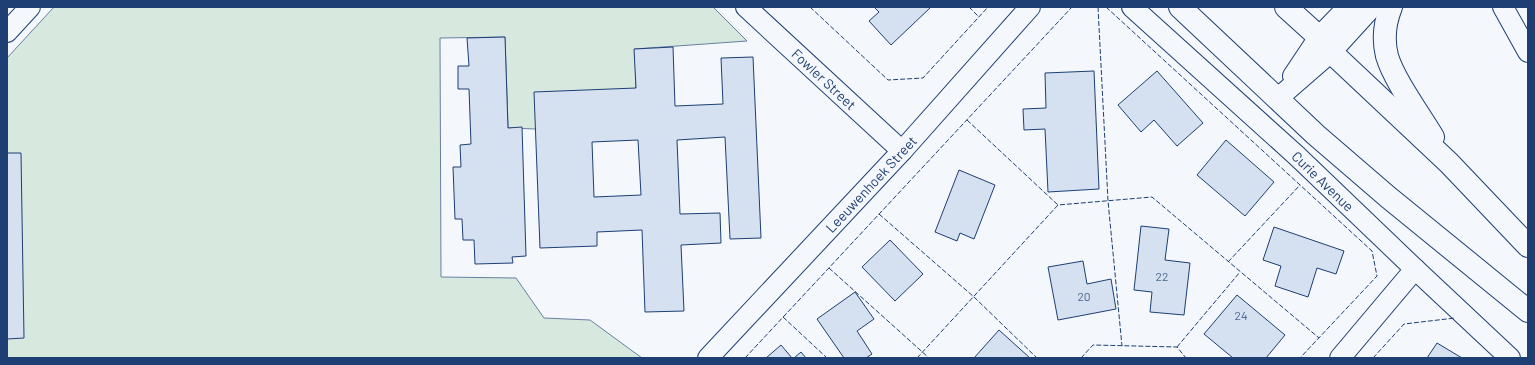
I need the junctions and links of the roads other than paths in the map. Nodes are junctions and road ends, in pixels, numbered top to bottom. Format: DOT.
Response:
graph roads {
  1 [pos="30,7"];
  2 [pos="746,7"];
  3 [pos="1030,7"];
  4 [pos="1132,7"];
  5 [pos="1180,7"];
  6 [pos="1286,7"];
  7 [pos="1348,7"];
  8 [pos="1372,7"];
  9 [pos="1391,7"];
  10 [pos="1503,7"];
  11 [pos="7,32"];
  12 [pos="1325,44"];
  13 [pos="1528,52"];
  14 [pos="1277,99"];
  15 [pos="902,152"];
  16 [pos="1449,163"];
  17 [pos="1528,246"];
  18 [pos="1415,269"];
  19 [pos="1528,311"];
  20 [pos="708,358"];
  21 [pos="1340,358"];
  22 [pos="1510,358"];
  1 -- 11 [label="street"];
  2 -- 15 [label="street, Fowler Street"];
  3 -- 15 [label="street, Leeuwenhoek Street"];
  4 -- 18 [label="street, Curie Avenue"];
  5 -- 14 [label="main road, Curie Avenue"];
  6 -- 12 [label="main road"];
  7 -- 12 [label="street"];
  8 -- 12 [label="street"];
  9 -- 16 [label="main road"];
  10 -- 13 [label="street"];
  12 -- 14 [label="street"];
  12 -- 16 [label="main road"];
  14 -- 19 [label="main road, Curie Avenue"];
  15 -- 20 [label="street, Leeuwenhoek Street"];
  16 -- 17 [label="main road"];
  18 -- 21 [label="street"];
  18 -- 22 [label="street, Curie Avenue"];
}
